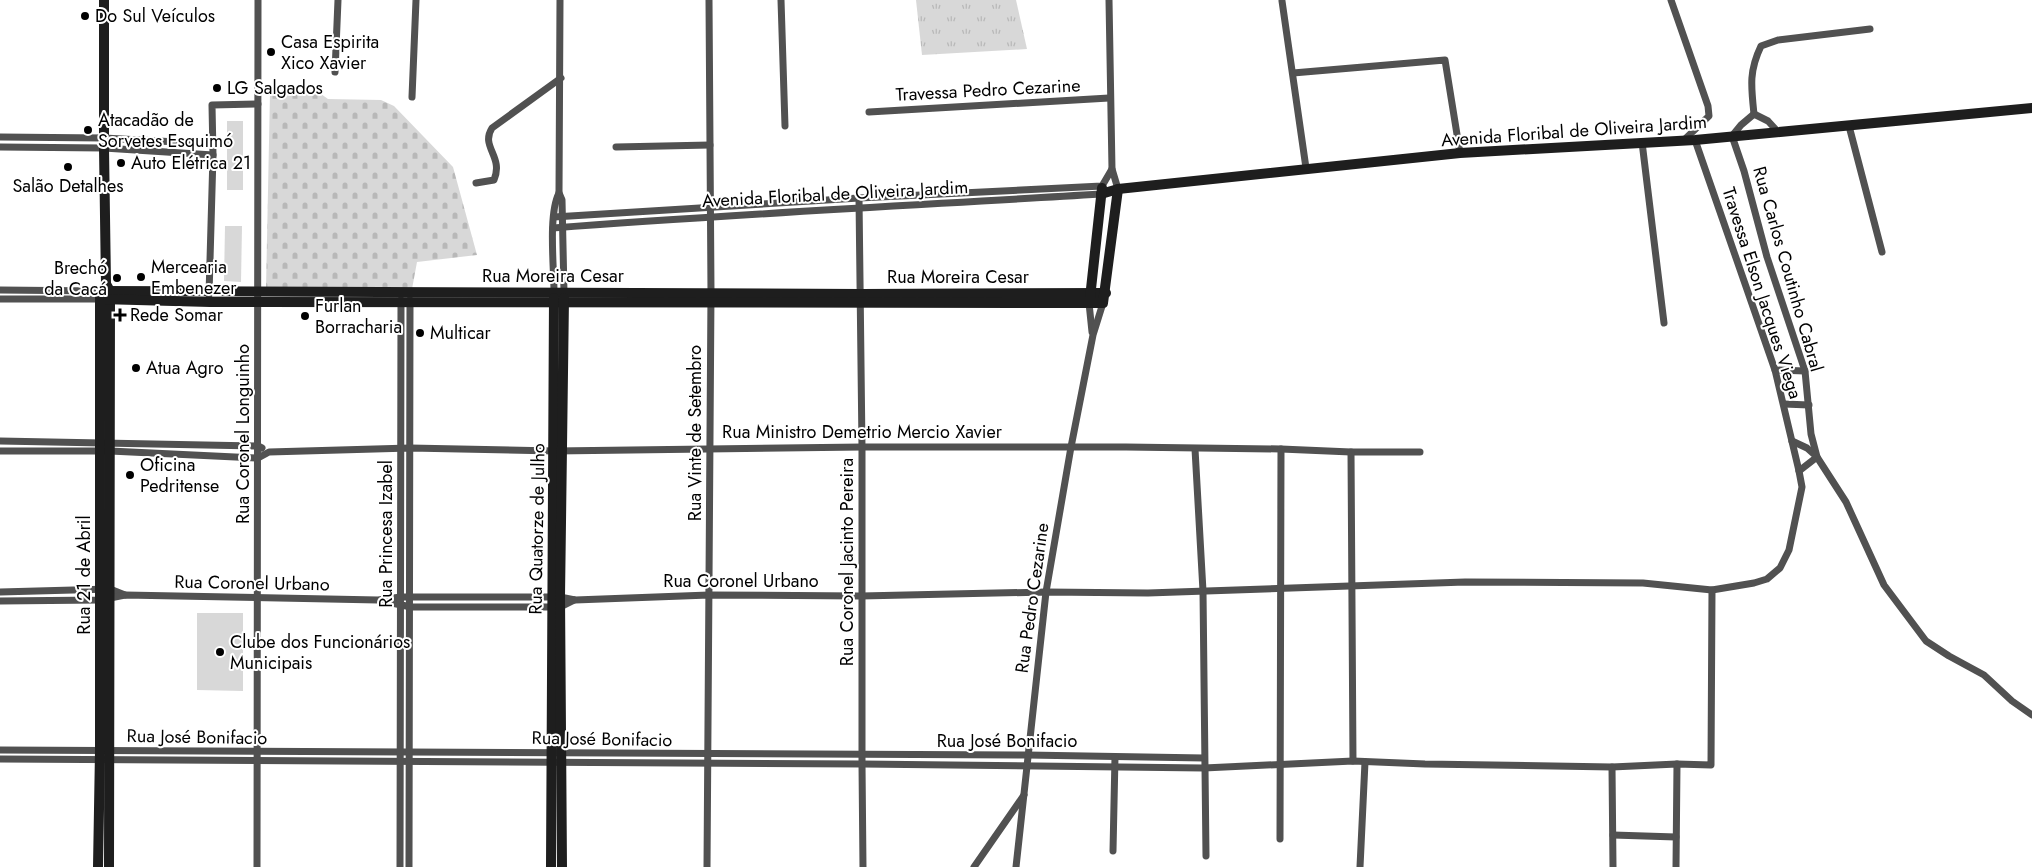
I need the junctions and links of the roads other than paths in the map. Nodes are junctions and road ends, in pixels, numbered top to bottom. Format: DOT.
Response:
graph roads {
  1 [pos="104,0"];
  2 [pos="258,0"];
  3 [pos="338,0"];
  4 [pos="416,0"];
  5 [pos="560,0"];
  6 [pos="709,0"];
  7 [pos="782,0"];
  8 [pos="1108,0"];
  9 [pos="1282,0"];
  10 [pos="1671,0"];
  11 [pos="1870,29"];
  12 [pos="336,72"];
  13 [pos="1293,73"];
  14 [pos="561,78"];
  15 [pos="412,97"];
  16 [pos="1109,98"];
  17 [pos="258,104"];
  18 [pos="2032,108"];
  19 [pos="870,112"];
  20 [pos="1754,114"];
  21 [pos="785,126"];
  22 [pos="1849,126"];
  23 [pos="1779,133"];
  24 [pos="1732,136"];
  25 [pos="0,137"];
  26 [pos="59,138"];
  27 [pos="1690,140"];
  28 [pos="1642,142"];
  29 [pos="104,143"];
  30 [pos="213,144"];
  31 [pos="710,145"];
  32 [pos="0,147"];
  33 [pos="616,147"];
  34 [pos="59,148"];
  35 [pos="1460,153"];
  36 [pos="213,155"];
  37 [pos="1306,168"];
  38 [pos="1112,169"];
  39 [pos="476,183"];
  40 [pos="1118,189"];
  41 [pos="1102,190"];
  42 [pos="559,192"];
  43 [pos="858,198"];
  44 [pos="798,201"];
  45 [pos="710,207"];
  46 [pos="860,209"];
  47 [pos="798,211"];
  48 [pos="636,212"];
  49 [pos="554,217"];
  50 [pos="562,217"];
  51 [pos="710,217"];
  52 [pos="636,222"];
  53 [pos="554,228"];
  54 [pos="562,228"];
  55 [pos="1096,244"];
  56 [pos="1112,245"];
  57 [pos="1882,252"];
  58 [pos="554,268"];
  59 [pos="563,268"];
  60 [pos="0,290"];
  61 [pos="258,290"];
  62 [pos="105,293"];
  63 [pos="1106,293"];
  64 [pos="209,297"];
  65 [pos="406,297"];
  66 [pos="711,297"];
  67 [pos="559,298"];
  68 [pos="1090,298"];
  69 [pos="0,299"];
  70 [pos="861,299"];
  71 [pos="258,302"];
  72 [pos="1103,303"];
  73 [pos="1664,323"];
  74 [pos="1093,335"];
  75 [pos="1775,370"];
  76 [pos="1805,371"];
  77 [pos="1784,404"];
  78 [pos="1809,406"];
  79 [pos="0,441"];
  80 [pos="1792,441"];
  81 [pos="31,442"];
  82 [pos="258,446"];
  83 [pos="105,447"];
  84 [pos="862,447"];
  85 [pos="1071,447"];
  86 [pos="406,448"];
  87 [pos="709,448"];
  88 [pos="1807,448"];
  89 [pos="1196,449"];
  90 [pos="1281,449"];
  91 [pos="0,450"];
  92 [pos="30,451"];
  93 [pos="558,451"];
  94 [pos="269,452"];
  95 [pos="1351,452"];
  96 [pos="1420,452"];
  97 [pos="1817,457"];
  98 [pos="258,458"];
  99 [pos="1797,461"];
  100 [pos="1800,470"];
  101 [pos="1351,585"];
  102 [pos="1280,588"];
  103 [pos="1712,590"];
  104 [pos="26,591"];
  105 [pos="1203,591"];
  106 [pos="0,592"];
  107 [pos="1046,592"];
  108 [pos="105,595"];
  109 [pos="709,595"];
  110 [pos="861,596"];
  111 [pos="258,597"];
  112 [pos="401,597"];
  113 [pos="411,597"];
  114 [pos="378,600"];
  115 [pos="0,601"];
  116 [pos="25,601"];
  117 [pos="556,602"];
  118 [pos="401,606"];
  119 [pos="411,607"];
  120 [pos="2032,715"];
  121 [pos="0,750"];
  122 [pos="256,752"];
  123 [pos="405,753"];
  124 [pos="862,755"];
  125 [pos="1027,755"];
  126 [pos="104,756"];
  127 [pos="1115,757"];
  128 [pos="1149,757"];
  129 [pos="557,758"];
  130 [pos="1204,758"];
  131 [pos="0,759"];
  132 [pos="707,759"];
  133 [pos="256,760"];
  134 [pos="1353,761"];
  135 [pos="405,762"];
  136 [pos="1365,762"];
  137 [pos="862,764"];
  138 [pos="1280,764"];
  139 [pos="1677,764"];
  140 [pos="1026,766"];
  141 [pos="1115,766"];
  142 [pos="1149,767"];
  143 [pos="1612,767"];
  144 [pos="1204,768"];
  145 [pos="1024,795"];
  146 [pos="557,805"];
  147 [pos="1613,836"];
  148 [pos="1676,837"];
  149 [pos="1280,839"];
  150 [pos="1114,851"];
  151 [pos="551,854"];
  152 [pos="562,855"];
  153 [pos="1206,856"];
  154 [pos="104,863"];
  155 [pos="257,867"];
  156 [pos="400,867"];
  157 [pos="409,867"];
  158 [pos="551,867"];
  159 [pos="562,867"];
  160 [pos="707,867"];
  161 [pos="864,867"];
  162 [pos="974,867"];
  163 [pos="1016,867"];
  164 [pos="1360,867"];
  165 [pos="1613,867"];
  166 [pos="1676,867"];
  1 -- 29 [label="street, Rua 21 de Abril"];
  2 -- 17 [label="street, Rua Coronel Longuinho"];
  3 -- 12 [label="street"];
  4 -- 15 [label="street"];
  5 -- 14 [label="street, Rua Quatorze de Julho"];
  6 -- 31 [label="street, Rua Vinte de Setembro"];
  7 -- 21 [label="street"];
  8 -- 16 [label="street"];
  9 -- 13 [label="street"];
  10 -- 27 [label="street"];
  11 -- 20 [label="street"];
  13 -- 35 [label="street"];
  13 -- 37 [label="street"];
  14 -- 39 [label="street"];
  14 -- 42 [label="street, Rua Quatorze de Julho"];
  16 -- 19 [label="street, Travessa Pedro Cezarine"];
  16 -- 38 [label="street"];
  17 -- 30 [label="street"];
  17 -- 61 [label="street, Rua Coronel Longuinho"];
  18 -- 22 [label="street, Avenida Floribal de Oliveira Jardim"];
  20 -- 23 [label="street"];
  20 -- 24 [label="street"];
  22 -- 23 [label="street, Avenida Floribal de Oliveira Jardim"];
  22 -- 57 [label="street"];
  23 -- 24 [label="street, Avenida Floribal de Oliveira Jardim"];
  24 -- 27 [label="street, Avenida Floribal de Oliveira Jardim"];
  24 -- 76 [label="street, Rua Carlos Coutinho Cabral"];
  25 -- 26 [label="street"];
  26 -- 29 [label="street"];
  26 -- 34 [label="street"];
  27 -- 28 [label="street, Avenida Floribal de Oliveira Jardim"];
  27 -- 75 [label="street, Travessa Elson Jacques Viega"];
  28 -- 35 [label="street, Avenida Floribal de Oliveira Jardim"];
  28 -- 73 [label="street"];
  29 -- 30 [label="street"];
  29 -- 34 [label="street"];
  29 -- 36 [label="street"];
  29 -- 62 [label="street, Rua 21 de Abril"];
  30 -- 36 [label="street"];
  31 -- 33 [label="street"];
  31 -- 45 [label="street, Rua Vinte de Setembro"];
  32 -- 34 [label="street"];
  35 -- 37 [label="street, Avenida Floribal de Oliveira Jardim"];
  36 -- 64 [label="street"];
  37 -- 40 [label="street, Avenida Floribal de Oliveira Jardim"];
  38 -- 40 [label="street"];
  38 -- 41 [label="street, Rua Pedro Cezarine"];
  40 -- 41 [label="street, Avenida Floribal de Oliveira Jardim"];
  40 -- 56 [label="street, Rua Pedro Cezarine"];
  41 -- 43 [label="street, Avenida Floribal de Oliveira Jardim"];
  41 -- 46 [label="street, Avenida Floribal de Oliveira Jardim"];
  41 -- 55 [label="street, Rua Pedro Cezarine"];
  42 -- 49 [label="street, Rua Quatorze de Julho"];
  42 -- 50 [label="street, Rua Quatorze de Julho"];
  43 -- 44 [label="street, Avenida Floribal de Oliveira Jardim"];
  43 -- 46 [label="street, Rua Coronel Jacinto Pereira"];
  44 -- 45 [label="street, Avenida Floribal de Oliveira Jardim"];
  44 -- 47 [label="street"];
  45 -- 48 [label="street, Avenida Floribal de Oliveira Jardim"];
  45 -- 51 [label="street, Rua Vinte de Setembro"];
  46 -- 47 [label="street, Avenida Floribal de Oliveira Jardim"];
  46 -- 70 [label="street, Rua Coronel Jacinto Pereira"];
  47 -- 51 [label="street, Avenida Floribal de Oliveira Jardim"];
  48 -- 50 [label="street, Avenida Floribal de Oliveira Jardim"];
  48 -- 52 [label="street"];
  49 -- 50 [label="street, Avenida Floribal de Oliveira Jardim"];
  49 -- 53 [label="street, Rua Quatorze de Julho"];
  50 -- 54 [label="street, Rua Quatorze de Julho"];
  51 -- 52 [label="street, Avenida Floribal de Oliveira Jardim"];
  51 -- 66 [label="street, Rua Vinte de Setembro"];
  52 -- 54 [label="street, Avenida Floribal de Oliveira Jardim"];
  53 -- 54 [label="street, Avenida Floribal de Oliveira Jardim"];
  53 -- 58 [label="street, Rua Quatorze de Julho"];
  54 -- 59 [label="street, Rua Quatorze de Julho"];
  55 -- 56 [label="street"];
  55 -- 68 [label="street, Rua Pedro Cezarine"];
  56 -- 63 [label="street, Rua Pedro Cezarine"];
  58 -- 59 [label="street"];
  58 -- 67 [label="street, Rua Quatorze de Julho"];
  59 -- 67 [label="street, Rua Quatorze de Julho"];
  60 -- 62 [label="street, Rua Moreira Cesar"];
  61 -- 64 [label="street, Rua Moreira Cesar"];
  61 -- 65 [label="street, Rua Moreira Cesar"];
  61 -- 71 [label="street, Rua Coronel Longuinho"];
  62 -- 64 [label="street, Rua Moreira Cesar"];
  62 -- 69 [label="street, Rua Moreira Cesar"];
  62 -- 83 [label="street, Rua 21 de Abril"];
  63 -- 68 [label="street, Rua Moreira Cesar"];
  63 -- 72 [label="street, Rua Pedro Cezarine"];
  64 -- 71 [label="street, Rua Moreira Cesar"];
  65 -- 67 [label="street, Rua Moreira Cesar"];
  65 -- 71 [label="street, Rua Moreira Cesar"];
  65 -- 86 [label="street, Rua Princesa Izabel"];
  66 -- 67 [label="street, Rua Moreira Cesar"];
  66 -- 70 [label="street, Rua Moreira Cesar"];
  66 -- 87 [label="street, Rua Vinte de Setembro"];
  67 -- 93 [label="street, Rua Quatorze de Julho"];
  68 -- 70 [label="street, Rua Moreira Cesar"];
  68 -- 72 [label="street, Rua Moreira Cesar"];
  68 -- 74 [label="street, Rua Pedro Cezarine"];
  70 -- 84 [label="street, Rua Coronel Jacinto Pereira"];
  71 -- 82 [label="street, Rua Coronel Longuinho"];
  72 -- 74 [label="street, Rua Pedro Cezarine"];
  74 -- 85 [label="street, Rua Pedro Cezarine"];
  75 -- 76 [label="street"];
  75 -- 77 [label="street, Travessa Elson Jacques Viega"];
  76 -- 78 [label="street, Rua Carlos Coutinho Cabral"];
  77 -- 78 [label="street"];
  77 -- 80 [label="street, Travessa Elson Jacques Viega"];
  78 -- 97 [label="street, Rua Carlos Coutinho Cabral"];
  79 -- 81 [label="street"];
  80 -- 88 [label="street"];
  80 -- 99 [label="street, Travessa Elson Jacques Viega"];
  81 -- 83 [label="street"];
  81 -- 92 [label="street"];
  82 -- 83 [label="street"];
  82 -- 94 [label="street"];
  82 -- 98 [label="street, Rua Coronel Longuinho"];
  83 -- 92 [label="street"];
  83 -- 98 [label="street"];
  83 -- 108 [label="street, Rua 21 de Abril"];
  84 -- 85 [label="street, Rua Ministro Demetrio Mercio Xavier"];
  84 -- 87 [label="street, Rua Ministro Demetrio Mercio Xavier"];
  84 -- 110 [label="street, Rua Coronel Jacinto Pereira"];
  85 -- 89 [label="street, Rua Ministro Demetrio Mercio Xavier"];
  85 -- 107 [label="street, Rua Pedro Cezarine"];
  86 -- 93 [label="street, Rua Ministro Demetrio Mercio Xavier"];
  86 -- 94 [label="street, Rua Ministro Demetrio Mercio Xavier"];
  86 -- 112 [label="street, Rua Princesa Izabel"];
  86 -- 113 [label="street, Rua Princesa Izabel"];
  87 -- 93 [label="street, Rua Ministro Demetrio Mercio Xavier"];
  87 -- 109 [label="street, Rua Vinte de Setembro"];
  88 -- 97 [label="street"];
  88 -- 99 [label="street"];
  89 -- 90 [label="street, Rua Ministro Demetrio Mercio Xavier"];
  89 -- 105 [label="street"];
  90 -- 95 [label="street, Rua Ministro Demetrio Mercio Xavier"];
  90 -- 102 [label="street"];
  91 -- 92 [label="street"];
  93 -- 117 [label="street, Rua Quatorze de Julho"];
  94 -- 98 [label="street, Rua Ministro Demetrio Mercio Xavier"];
  95 -- 96 [label="street, Rua Ministro Demetrio Mercio Xavier"];
  95 -- 101 [label="street"];
  97 -- 100 [label="street"];
  97 -- 120 [label="street, Rua Carlos Coutinho Cabral"];
  98 -- 111 [label="street, Rua Coronel Longuinho"];
  99 -- 100 [label="street, Travessa Elson Jacques Viega"];
  100 -- 103 [label="street, Travessa Elson Jacques Viega"];
  101 -- 102 [label="street, Rua Coronel Urbano"];
  101 -- 103 [label="street, Travessa Elson Jacques Viega"];
  101 -- 134 [label="street"];
  102 -- 105 [label="street, Rua Coronel Urbano"];
  102 -- 138 [label="street"];
  103 -- 139 [label="street, Rua José Bonifacio"];
  104 -- 106 [label="street, Rua Coronel Urbano"];
  104 -- 108 [label="street, Rua Coronel Urbano"];
  104 -- 116 [label="street"];
  105 -- 107 [label="street, Rua Coronel Urbano"];
  105 -- 130 [label="street"];
  107 -- 110 [label="street, Rua Coronel Urbano"];
  107 -- 125 [label="street, Rua Pedro Cezarine"];
  108 -- 111 [label="street, Rua Coronel Urbano"];
  108 -- 116 [label="street, Rua Coronel Urbano"];
  108 -- 126 [label="street, Rua 21 de Abril"];
  109 -- 110 [label="street, Rua Coronel Urbano"];
  109 -- 117 [label="street, Rua Coronel Urbano"];
  109 -- 132 [label="street, Rua Vinte de Setembro"];
  110 -- 124 [label="street, Rua Coronel Jacinto Pereira"];
  111 -- 114 [label="street, Rua Coronel Urbano"];
  111 -- 122 [label="street, Rua Coronel Longuinho"];
  112 -- 113 [label="street, Rua Coronel Urbano"];
  112 -- 114 [label="street, Rua Coronel Urbano"];
  112 -- 118 [label="street, Rua Princesa Izabel"];
  113 -- 117 [label="street, Rua Coronel Urbano"];
  113 -- 119 [label="street, Rua Princesa Izabel"];
  114 -- 118 [label="street, Rua Coronel Urbano"];
  115 -- 116 [label="street, Rua Coronel Urbano"];
  117 -- 119 [label="street, Rua Coronel Urbano"];
  117 -- 129 [label="street, Rua Quatorze de Julho"];
  118 -- 119 [label="street, Rua Coronel Urbano"];
  118 -- 123 [label="street, Rua Princesa Izabel"];
  119 -- 123 [label="street, Rua Princesa Izabel"];
  121 -- 126 [label="street, Rua José Bonifacio"];
  122 -- 123 [label="street, Rua José Bonifacio"];
  122 -- 126 [label="street, Rua José Bonifacio"];
  122 -- 133 [label="street, Rua Coronel Longuinho"];
  123 -- 129 [label="street, Rua José Bonifacio"];
  123 -- 135 [label="street, Rua Princesa Izabel"];
  124 -- 125 [label="street, Rua José Bonifacio"];
  124 -- 132 [label="street, Rua José Bonifacio"];
  124 -- 137 [label="street, Rua Coronel Jacinto Pereira"];
  125 -- 127 [label="street, Rua José Bonifacio"];
  125 -- 140 [label="street, Rua Pedro Cezarine"];
  126 -- 131 [label="street, Rua José Bonifacio"];
  126 -- 133 [label="street, Rua José Bonifacio"];
  126 -- 154 [label="street, Rua 21 de Abril"];
  127 -- 128 [label="street, Rua José Bonifacio"];
  127 -- 141 [label="street"];
  128 -- 130 [label="street, Rua José Bonifacio"];
  128 -- 142 [label="street"];
  129 -- 132 [label="street, Rua José Bonifacio"];
  129 -- 135 [label="street, Rua José Bonifacio"];
  129 -- 146 [label="street, Rua Quatorze de Julho"];
  130 -- 144 [label="street"];
  132 -- 137 [label="street, Rua José Bonifacio"];
  132 -- 160 [label="street, Rua Vinte de Setembro"];
  133 -- 135 [label="street, Rua José Bonifacio"];
  133 -- 155 [label="street, Rua Coronel Longuinho"];
  134 -- 136 [label="street, Rua José Bonifacio"];
  134 -- 138 [label="street, Rua José Bonifacio"];
  135 -- 156 [label="street, Rua Princesa Izabel"];
  135 -- 157 [label="street, Rua Princesa Izabel"];
  136 -- 143 [label="street, Rua José Bonifacio"];
  136 -- 164 [label="street"];
  137 -- 140 [label="street, Rua José Bonifacio"];
  137 -- 161 [label="street, Rua Coronel Jacinto Pereira"];
  138 -- 144 [label="street, Rua José Bonifacio"];
  138 -- 149 [label="street"];
  139 -- 143 [label="street, Rua José Bonifacio"];
  139 -- 148 [label="street"];
  140 -- 141 [label="street, Rua José Bonifacio"];
  140 -- 145 [label="street, Rua Pedro Cezarine"];
  141 -- 142 [label="street, Rua José Bonifacio"];
  141 -- 150 [label="street"];
  142 -- 144 [label="street, Rua José Bonifacio"];
  143 -- 147 [label="street"];
  144 -- 153 [label="street"];
  145 -- 162 [label="street"];
  145 -- 163 [label="street, Rua Pedro Cezarine"];
  146 -- 151 [label="street, Rua Quatorze de Julho"];
  146 -- 152 [label="street, Rua Quatorze de Julho"];
  147 -- 148 [label="street"];
  147 -- 165 [label="street"];
  148 -- 166 [label="street"];
  151 -- 152 [label="street"];
  151 -- 158 [label="street, Rua Quatorze de Julho"];
  152 -- 159 [label="street, Rua Quatorze de Julho"];
}
